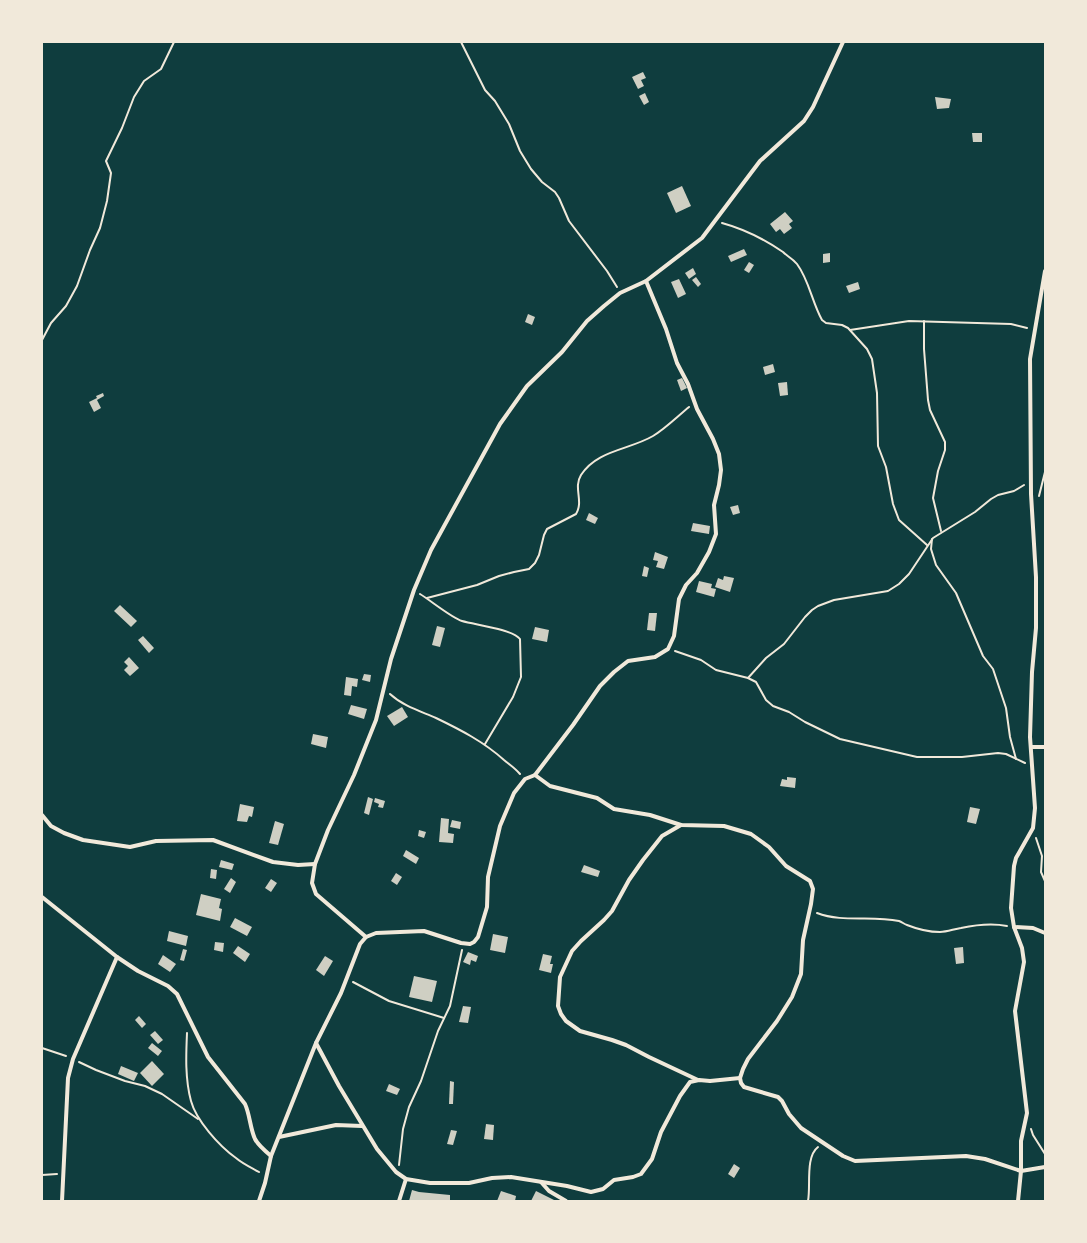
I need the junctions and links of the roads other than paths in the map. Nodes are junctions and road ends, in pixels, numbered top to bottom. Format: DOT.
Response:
graph roads {
  1 [pos="843,42"];
  2 [pos="1045,271"];
  3 [pos="646,281"];
  4 [pos="1031,747"];
  5 [pos="1045,747"];
  6 [pos="535,775"];
  7 [pos="42,815"];
  8 [pos="681,825"];
  9 [pos="315,864"];
  10 [pos="42,897"];
  11 [pos="1014,928"];
  12 [pos="1045,933"];
  13 [pos="366,937"];
  14 [pos="117,957"];
  15 [pos="316,1043"];
  16 [pos="740,1078"];
  17 [pos="699,1080"];
  18 [pos="362,1126"];
  19 [pos="278,1137"];
  20 [pos="270,1156"];
  21 [pos="1045,1167"];
  22 [pos="1021,1171"];
  23 [pos="406,1179"];
  24 [pos="541,1182"];
  25 [pos="62,1201"];
  26 [pos="259,1201"];
  27 [pos="399,1201"];
  28 [pos="566,1201"];
  29 [pos="1018,1201"];
  1 -- 3 [label="street"];
  2 -- 4 [label="street"];
  3 -- 6 [label="street"];
  3 -- 9 [label="street"];
  4 -- 5 [label="street"];
  4 -- 11 [label="street"];
  6 -- 8 [label="street"];
  6 -- 13 [label="street"];
  7 -- 9 [label="street"];
  8 -- 16 [label="street"];
  8 -- 17 [label="street"];
  9 -- 13 [label="street"];
  10 -- 14 [label="street"];
  11 -- 12 [label="street"];
  11 -- 22 [label="street"];
  13 -- 15 [label="street"];
  14 -- 20 [label="street"];
  14 -- 25 [label="street"];
  15 -- 18 [label="street"];
  15 -- 19 [label="street"];
  16 -- 17 [label="street"];
  16 -- 22 [label="street"];
  17 -- 24 [label="street"];
  18 -- 19 [label="street"];
  18 -- 23 [label="street"];
  19 -- 20 [label="street"];
  20 -- 26 [label="street"];
  21 -- 22 [label="street"];
  22 -- 29 [label="street"];
  23 -- 24 [label="street"];
  23 -- 27 [label="street"];
  24 -- 28 [label="street"];
}
